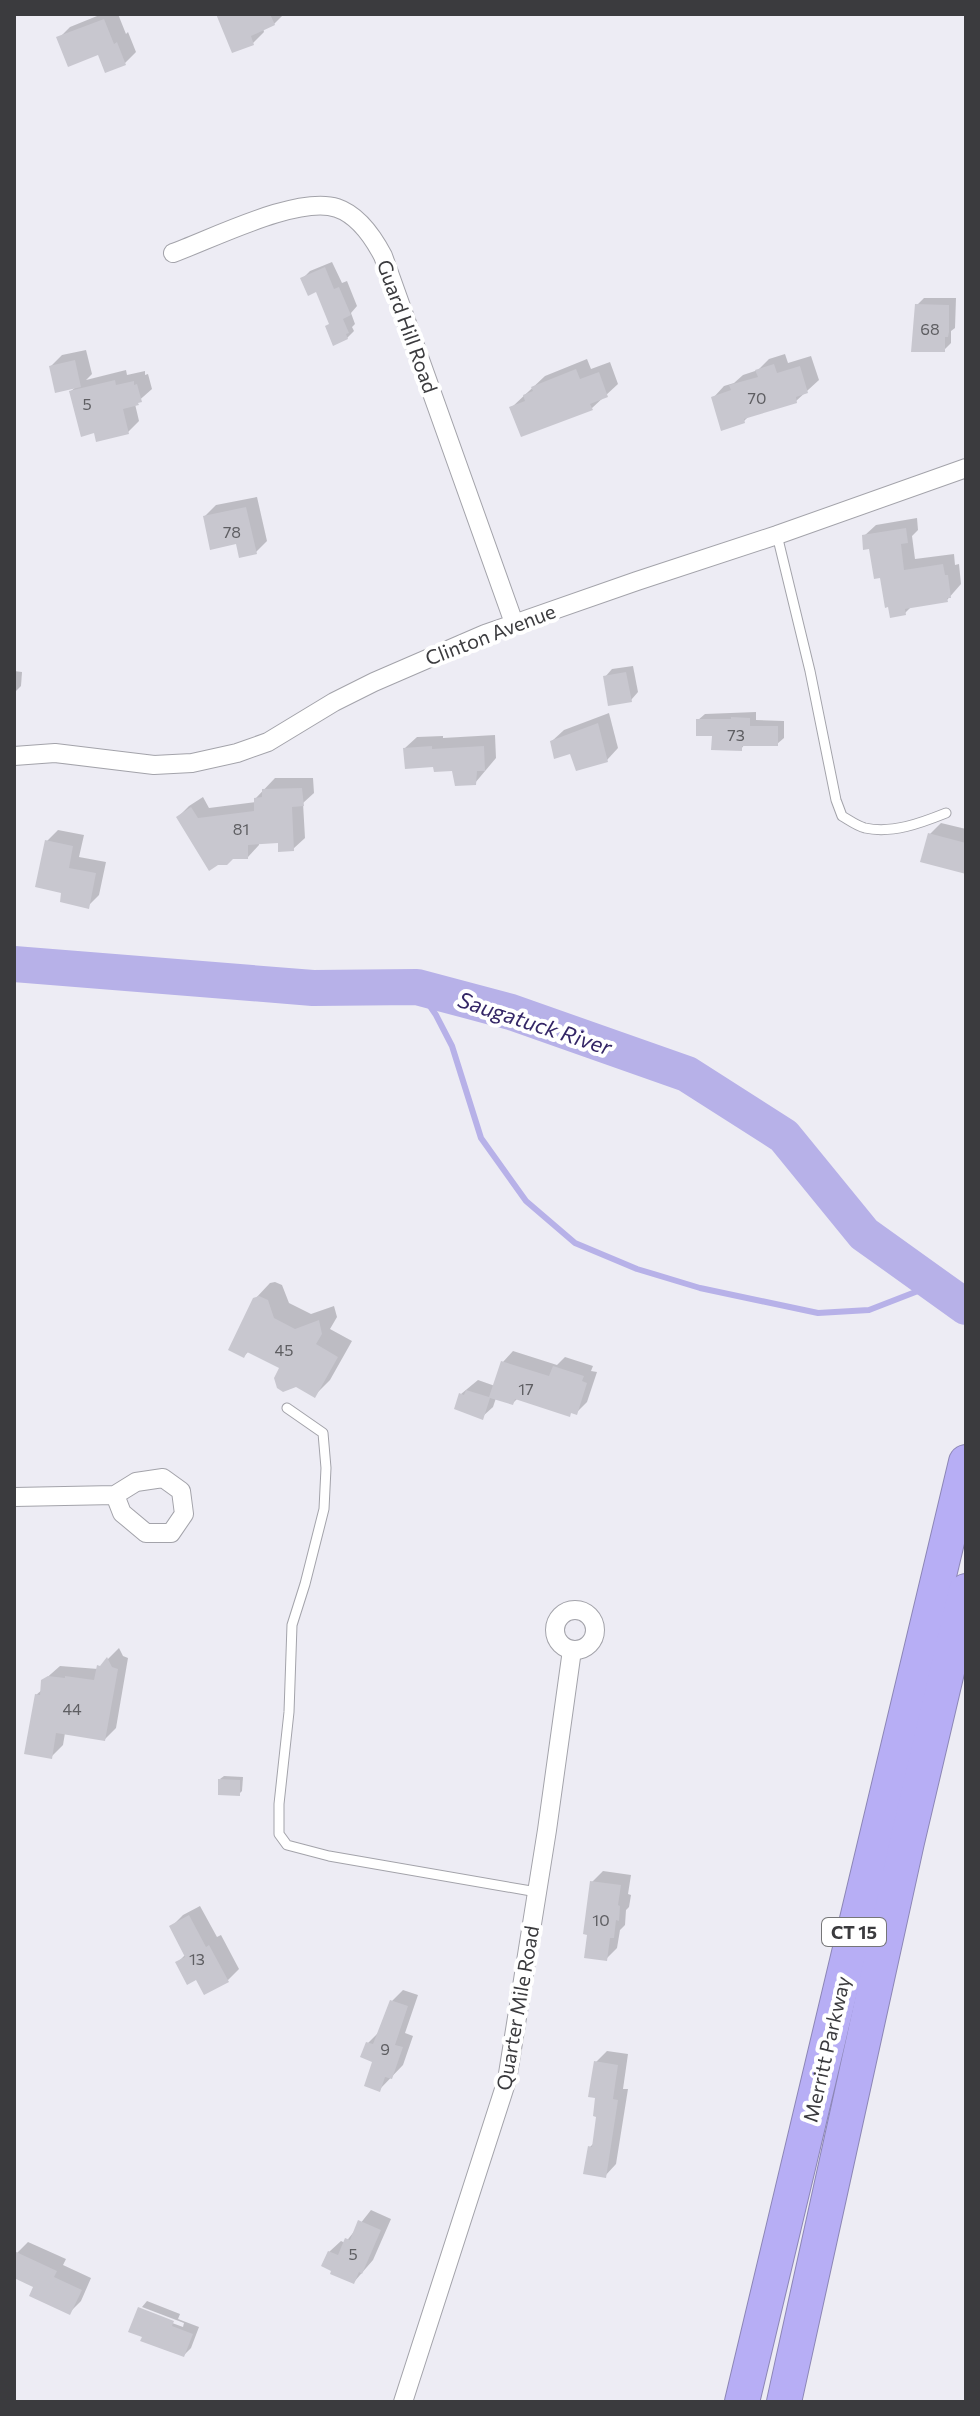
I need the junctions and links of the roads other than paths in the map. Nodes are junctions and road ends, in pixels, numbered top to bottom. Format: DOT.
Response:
graph roads {
  1 [pos="173,253"];
  2 [pos="966,468"];
  3 [pos="777,535"];
  4 [pos="514,623"];
  5 [pos="14,756"];
  6 [pos="946,813"];
  7 [pos="287,1408"];
  8 [pos="966,1462"];
  9 [pos="115,1495"];
  10 [pos="14,1497"];
  11 [pos="966,1591"];
  12 [pos="572,1650"];
  13 [pos="537,1892"];
  14 [pos="823,2226"];
  15 [pos="403,2402"];
  16 [pos="742,2402"];
  17 [pos="784,2402"];
  18 [pos="790,2402"];
  1 -- 4 [label="street, Guard Hill Road"];
  2 -- 3 [label="street, Clinton Avenue"];
  3 -- 4 [label="street, Clinton Avenue"];
  3 -- 6 [label="lane"];
  4 -- 5 [label="street, Clinton Avenue"];
  7 -- 13 [label="lane"];
  8 -- 16 [label="highway, Merritt Parkway / CT 15"];
  9 -- 10 [label="street"];
  11 -- 14 [label="highway, Merritt Parkway / CT 15"];
  12 -- 13 [label="street, Quarter Mile Road"];
  13 -- 15 [label="street, Quarter Mile Road"];
  14 -- 17 [label="highway, Merritt Parkway / CT 15"];
  14 -- 18 [label="highway"];
}
